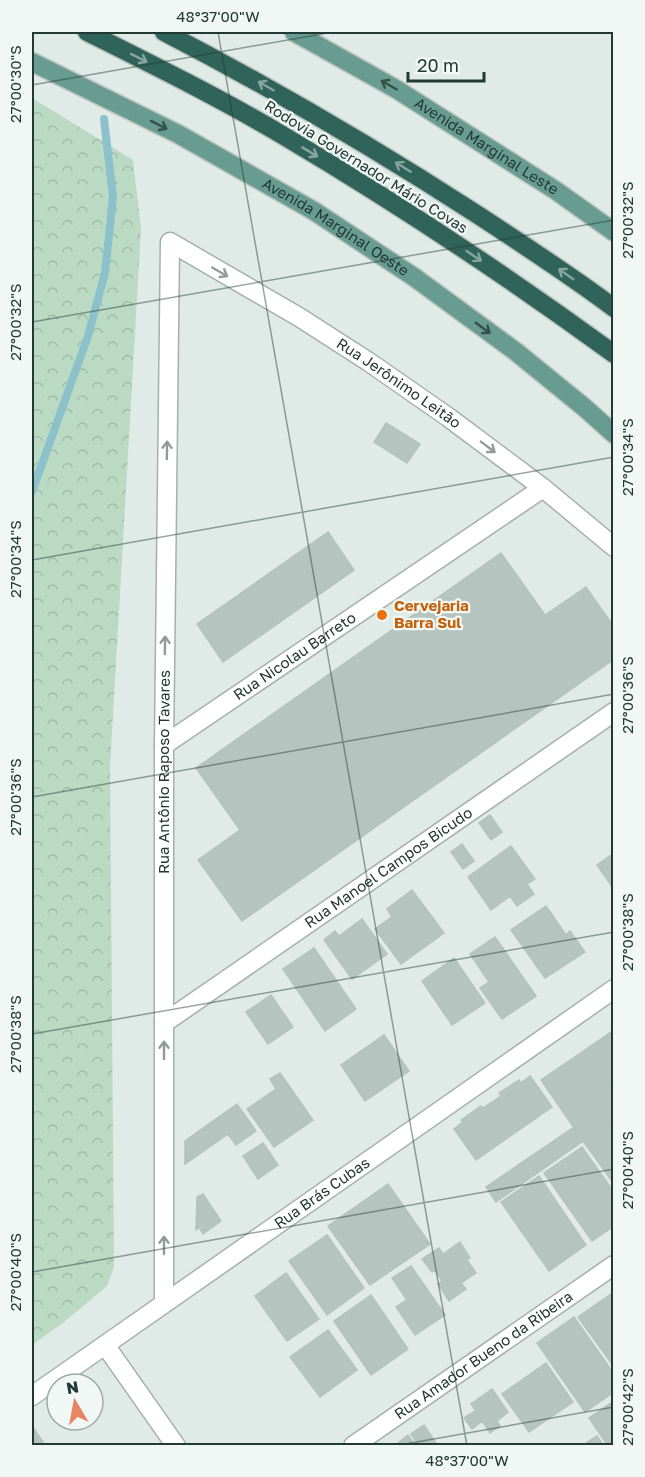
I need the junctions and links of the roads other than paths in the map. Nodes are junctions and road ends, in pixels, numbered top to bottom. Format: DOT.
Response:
graph roads {
  1 [pos="87,32"];
  2 [pos="164,32"];
  3 [pos="294,32"];
  4 [pos="32,62"];
  5 [pos="614,232"];
  6 [pos="170,242"];
  7 [pos="614,308"];
  8 [pos="614,354"];
  9 [pos="614,434"];
  10 [pos="543,488"];
  11 [pos="614,547"];
  12 [pos="614,712"];
  13 [pos="164,745"];
  14 [pos="614,989"];
  15 [pos="164,1023"];
  16 [pos="614,1265"];
  17 [pos="164,1303"];
  18 [pos="105,1345"];
  19 [pos="32,1396"];
  20 [pos="176,1446"];
  21 [pos="353,1446"];
  1 -- 8 [label="highway, Rodovia Governador Mário Covas, one-way"];
  7 -- 2 [label="highway, Rodovia Governador Mário Covas, one-way"];
  5 -- 3 [label="main road, Avenida Marginal Leste, one-way"];
  4 -- 9 [label="main road, Avenida Marginal Oeste, one-way"];
  6 -- 10 [label="street, Rua Jerônimo Leitão, one-way"];
  13 -- 6 [label="street, Rua Antônio Raposo Tavares, one-way"];
  10 -- 11 [label="street, Rua Jerônimo Leitão"];
  10 -- 13 [label="street, Rua Nicolau Barreto"];
  12 -- 15 [label="street, Rua Manoel Campos Bicudo"];
  13 -- 15 [label="street, Rua Antônio Raposo Tavares"];
  14 -- 17 [label="street, Rua Brás Cubas"];
  17 -- 15 [label="street, Rua Antônio Raposo Tavares, one-way"];
  16 -- 21 [label="street, Rua Amador Bueno da Ribeira"];
  17 -- 18 [label="street, Rua Brás Cubas"];
  18 -- 19 [label="street, Rua Brás Cubas"];
  18 -- 20 [label="street"];
}
